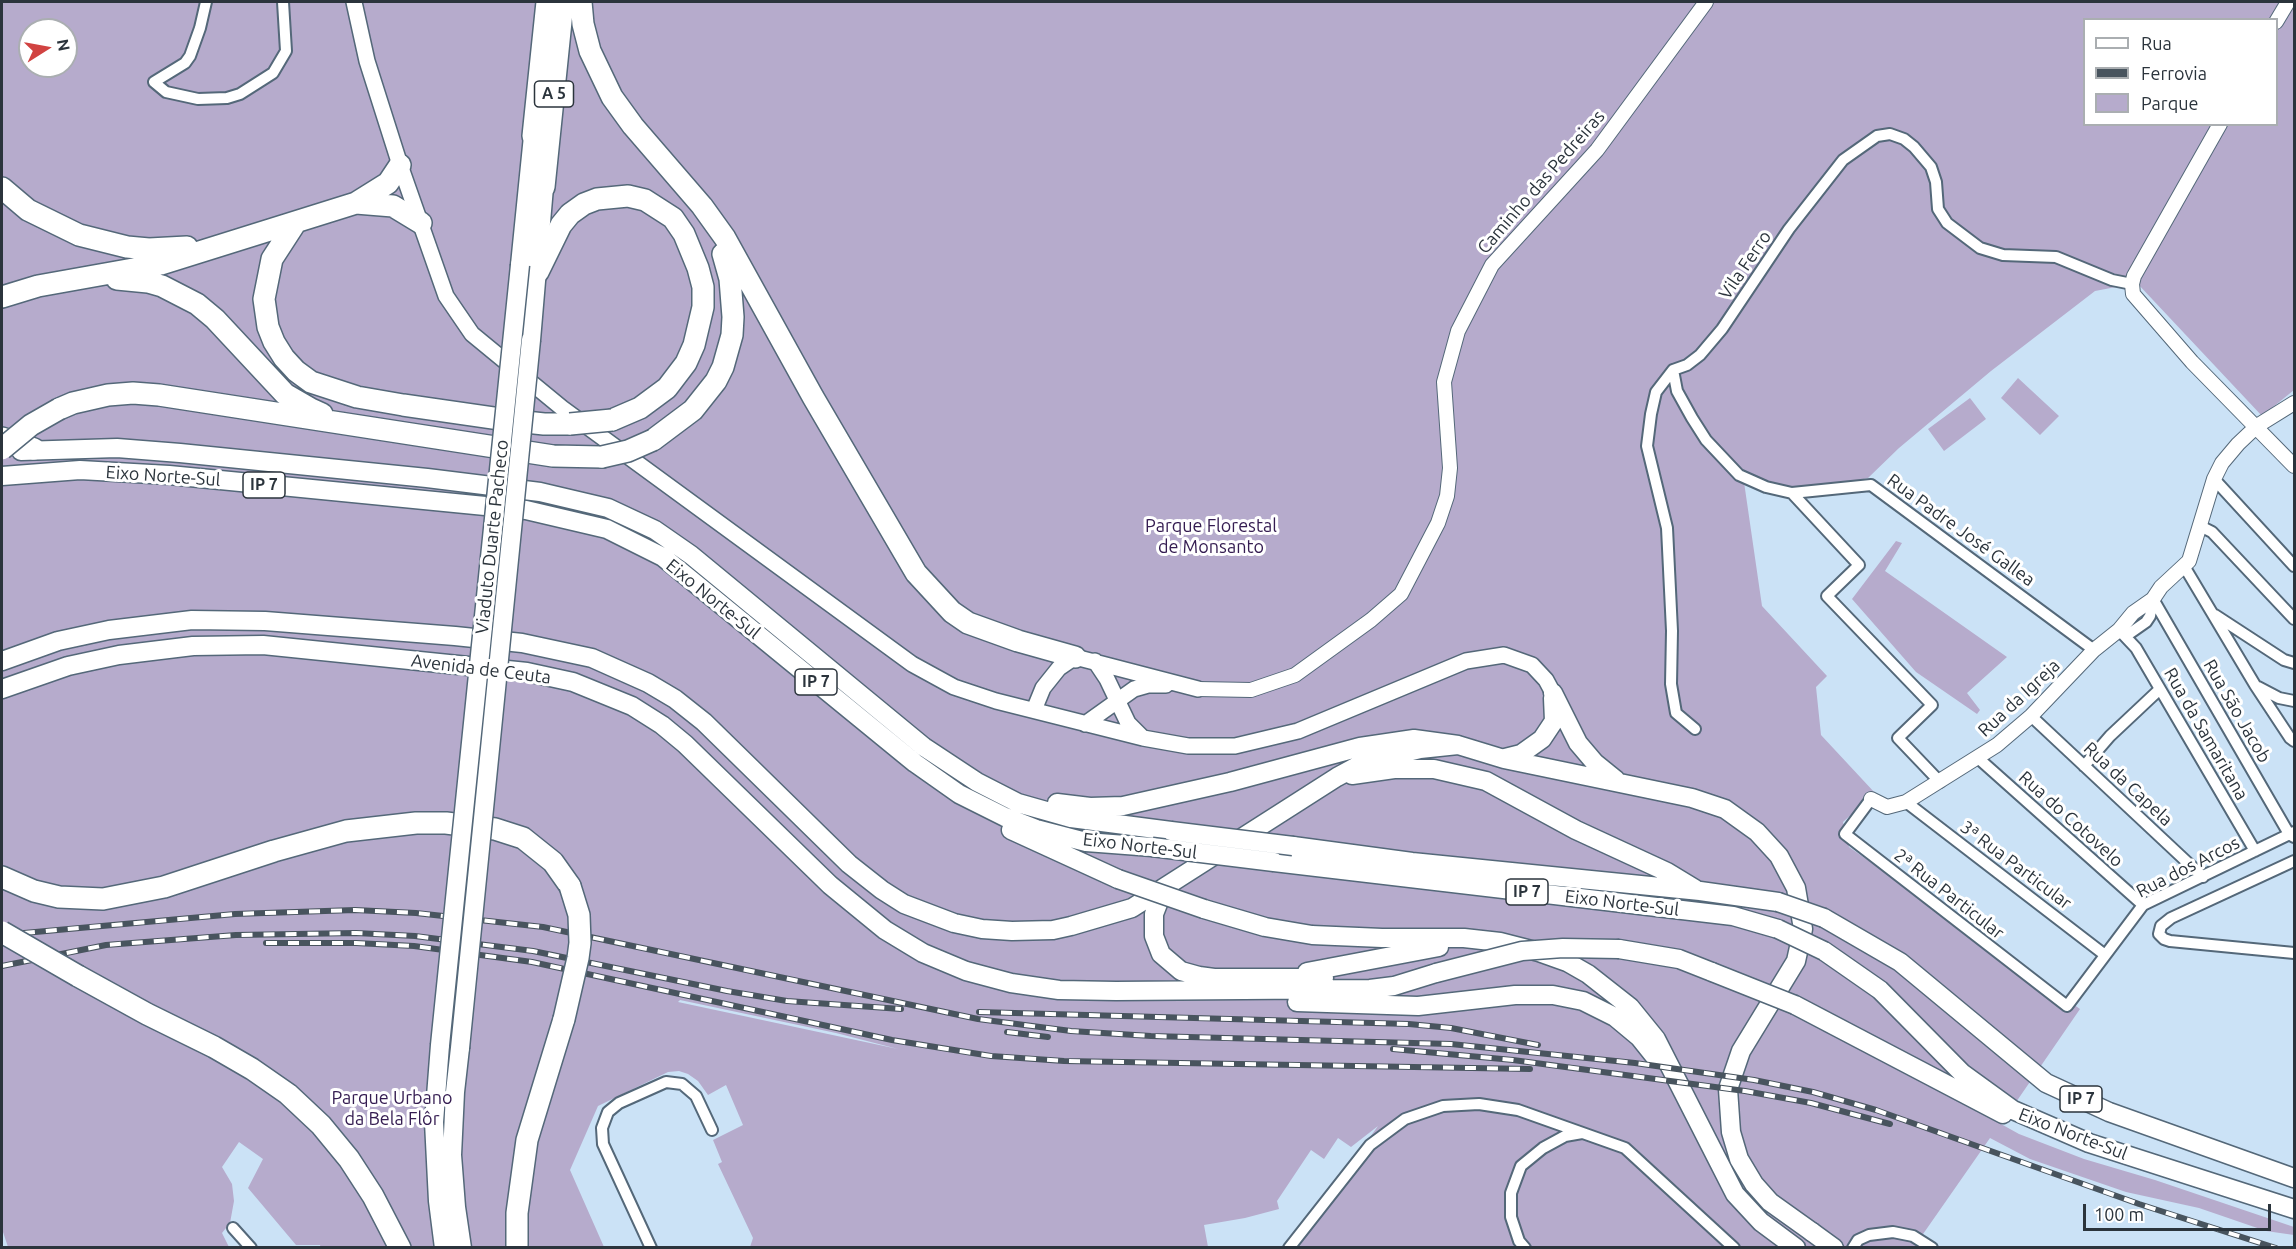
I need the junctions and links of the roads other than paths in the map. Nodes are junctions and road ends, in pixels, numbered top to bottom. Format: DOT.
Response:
graph roads {
  1 [pos="206,2"];
  2 [pos="283,2"];
  3 [pos="354,2"];
  4 [pos="536,2"];
  5 [pos="547,2"];
  6 [pos="563,2"];
  7 [pos="581,2"];
  8 [pos="1706,2"];
  9 [pos="2288,2"];
  10 [pos="2278,20"];
  11 [pos="2219,126"];
  12 [pos="533,136"];
  13 [pos="400,165"];
  14 [pos="685,186"];
  15 [pos="544,187"];
  16 [pos="2,188"];
  17 [pos="357,203"];
  18 [pos="296,222"];
  19 [pos="421,224"];
  20 [pos="226,244"];
  21 [pos="531,276"];
  22 [pos="95,277"];
  23 [pos="2132,284"];
  24 [pos="2,297"];
  25 [pos="1673,370"];
  26 [pos="2295,403"];
  27 [pos="354,426"];
  28 [pos="2257,426"];
  29 [pos="2,438"];
  30 [pos="34,450"];
  31 [pos="2,451"];
  32 [pos="2295,466"];
  33 [pos="2,476"];
  34 [pos="2214,479"];
  35 [pos="1792,493"];
  36 [pos="2200,526"];
  37 [pos="2184,566"];
  38 [pos="2295,566"];
  39 [pos="2153,599"];
  40 [pos="2212,613"];
  41 [pos="2295,618"];
  42 [pos="2122,633"];
  43 [pos="58,641"];
  44 [pos="2094,650"];
  45 [pos="1085,659"];
  46 [pos="2,661"];
  47 [pos="2295,663"];
  48 [pos="68,666"];
  49 [pos="2255,685"];
  50 [pos="2,689"];
  51 [pos="1198,689"];
  52 [pos="2160,689"];
  53 [pos="1553,693"];
  54 [pos="1117,700"];
  55 [pos="2295,701"];
  56 [pos="1034,710"];
  57 [pos="2031,716"];
  58 [pos="704,722"];
  59 [pos="1085,724"];
  60 [pos="1695,729"];
  61 [pos="1143,738"];
  62 [pos="2295,741"];
  63 [pos="685,744"];
  64 [pos="1458,745"];
  65 [pos="1978,758"];
  66 [pos="1504,759"];
  67 [pos="2084,766"];
  68 [pos="1336,777"];
  69 [pos="977,782"];
  70 [pos="1619,782"];
  71 [pos="1940,782"];
  72 [pos="1871,799"];
  73 [pos="974,802"];
  74 [pos="1906,802"];
  75 [pos="2293,834"];
  76 [pos="2255,851"];
  77 [pos="2295,861"];
  78 [pos="849,864"];
  79 [pos="2203,877"];
  80 [pos="3,878"];
  81 [pos="1172,884"];
  82 [pos="830,885"];
  83 [pos="1700,891"];
  84 [pos="2143,905"];
  85 [pos="2,932"];
  86 [pos="1486,940"];
  87 [pos="2295,953"];
  88 [pos="2105,955"];
  89 [pos="1436,973"];
  90 [pos="1284,976"];
  91 [pos="1116,991"];
  92 [pos="2067,1006"];
  93 [pos="712,1130"];
  94 [pos="1702,1131"];
  95 [pos="1582,1133"];
  96 [pos="2089,1143"];
  97 [pos="2295,1178"];
  98 [pos="2295,1209"];
  99 [pos="233,1228"];
  100 [pos="1775,1233"];
  101 [pos="251,1248"];
  102 [pos="400,1248"];
  103 [pos="444,1248"];
  104 [pos="462,1248"];
  105 [pos="517,1248"];
  106 [pos="651,1248"];
  107 [pos="1289,1248"];
  108 [pos="1525,1248"];
  109 [pos="1734,1248"];
  110 [pos="1763,1248"];
  111 [pos="1796,1248"];
  112 [pos="1834,1248"];
  113 [pos="1853,1248"];
  114 [pos="1932,1248"];
  1 -- 2 [label="street"];
  3 -- 13 [label="main road"];
  4 -- 12 [label="highway"];
  5 -- 12 [label="highway, A 5"];
  6 -- 15 [label="highway, A 5"];
  7 -- 14 [label="highway"];
  8 -- 51 [label="street, Caminho das Pedreiras"];
  9 -- 10 [label="street"];
  11 -- 23 [label="street"];
  12 -- 21 [label="main road, Viaduto Duarte Pacheco"];
  13 -- 17 [label="highway"];
  13 -- 19 [label="main road"];
  14 -- 27 [label="highway, bridge"];
  14 -- 45 [label="highway"];
  15 -- 21 [label="main road, Viaduto Duarte Pacheco"];
  16 -- 20 [label="highway"];
  17 -- 18 [label="highway"];
  17 -- 19 [label="highway"];
  18 -- 20 [label="highway"];
  18 -- 21 [label="highway, bridge"];
  19 -- 56 [label="main road"];
  20 -- 22 [label="highway"];
  21 -- 103 [label="main road, Viaduto Duarte Pacheco, bridge"];
  21 -- 104 [label="main road, Viaduto Duarte Pacheco, bridge"];
  22 -- 24 [label="highway"];
  22 -- 27 [label="highway"];
  23 -- 25 [label="street, Vila Ferro"];
  23 -- 28 [label="street"];
  25 -- 35 [label="street"];
  25 -- 60 [label="street, Vila Ferro"];
  26 -- 28 [label="street"];
  27 -- 31 [label="highway, bridge"];
  28 -- 32 [label="street"];
  28 -- 34 [label="street"];
  29 -- 30 [label="highway"];
  30 -- 31 [label="main road, Eixo Norte-Sul / IP 7"];
  30 -- 69 [label="main road, Eixo Norte-Sul / IP 7"];
  33 -- 73 [label="main road, Eixo Norte-Sul / IP 7"];
  34 -- 36 [label="street"];
  34 -- 38 [label="street"];
  35 -- 44 [label="street, Rua Padre José Gallea"];
  35 -- 71 [label="street"];
  36 -- 37 [label="street"];
  36 -- 41 [label="street"];
  37 -- 39 [label="street, Rua da Igreja"];
  37 -- 40 [label="street"];
  39 -- 42 [label="street, Rua da Igreja"];
  39 -- 75 [label="street, Rua São Jacob"];
  40 -- 47 [label="street"];
  40 -- 49 [label="street"];
  42 -- 44 [label="street, Rua da Igreja"];
  42 -- 52 [label="street, Rua da Samaritana"];
  43 -- 46 [label="main road, Avenida de Ceuta"];
  43 -- 48 [label="main road"];
  43 -- 58 [label="main road, Avenida de Ceuta"];
  44 -- 57 [label="street, Rua da Igreja"];
  45 -- 51 [label="main road"];
  45 -- 54 [label="main road"];
  45 -- 56 [label="main road"];
  48 -- 50 [label="main road, Avenida de Ceuta"];
  48 -- 63 [label="main road, Avenida de Ceuta"];
  49 -- 55 [label="street"];
  49 -- 62 [label="street"];
  51 -- 54 [label="main road"];
  52 -- 67 [label="street"];
  52 -- 76 [label="street, Rua da Samaritana"];
  53 -- 61 [label="main road"];
  53 -- 66 [label="main road"];
  53 -- 70 [label="main road"];
  54 -- 59 [label="main road"];
  54 -- 61 [label="main road"];
  56 -- 59 [label="main road"];
  57 -- 65 [label="street, Rua da Igreja"];
  57 -- 67 [label="street, Rua da Capela"];
  58 -- 63 [label="main road"];
  58 -- 78 [label="main road, Avenida de Ceuta"];
  59 -- 61 [label="main road"];
  63 -- 82 [label="main road, Avenida de Ceuta"];
  64 -- 66 [label="main road"];
  64 -- 68 [label="main road, Avenida de Ceuta"];
  64 -- 69 [label="main road"];
  65 -- 71 [label="street, Rua da Igreja"];
  65 -- 84 [label="street, Rua do Cotovelo"];
  66 -- 70 [label="main road"];
  67 -- 79 [label="street, Rua da Capela"];
  68 -- 81 [label="main road, Avenida de Ceuta"];
  68 -- 83 [label="main road"];
  69 -- 83 [label="main road, Eixo Norte-Sul / IP 7, bridge"];
  70 -- 112 [label="main road"];
  71 -- 74 [label="street, Rua da Igreja"];
  72 -- 74 [label="street"];
  72 -- 92 [label="street, 2ª Rua Particular"];
  73 -- 86 [label="main road, bridge"];
  73 -- 96 [label="main road, Eixo Norte-Sul / IP 7, bridge"];
  74 -- 88 [label="street, 3ª Rua Particular"];
  75 -- 76 [label="street, Rua dos Arcos"];
  76 -- 79 [label="street, Rua dos Arcos"];
  77 -- 87 [label="street, Rua dos Arcos"];
  78 -- 81 [label="main road, Avenida de Ceuta"];
  78 -- 82 [label="main road"];
  79 -- 84 [label="street, Rua dos Arcos"];
  80 -- 105 [label="highway, bridge"];
  81 -- 90 [label="main road"];
  82 -- 91 [label="main road, Avenida de Ceuta"];
  83 -- 97 [label="main road, Eixo Norte-Sul / IP 7, bridge"];
  84 -- 88 [label="street, Rua dos Arcos"];
  85 -- 102 [label="highway, bridge"];
  86 -- 90 [label="main road"];
  86 -- 94 [label="main road"];
  88 -- 92 [label="street, Rua dos Arcos"];
  89 -- 90 [label="main road"];
  89 -- 91 [label="main road"];
  89 -- 96 [label="main road, bridge"];
  91 -- 94 [label="main road"];
  93 -- 106 [label="street"];
  94 -- 100 [label="main road"];
  95 -- 107 [label="street"];
  95 -- 108 [label="street"];
  95 -- 109 [label="street"];
  96 -- 98 [label="main road, Eixo Norte-Sul / IP 7"];
  99 -- 101 [label="street"];
  100 -- 110 [label="main road"];
  100 -- 111 [label="main road"];
  113 -- 114 [label="street"];
}
